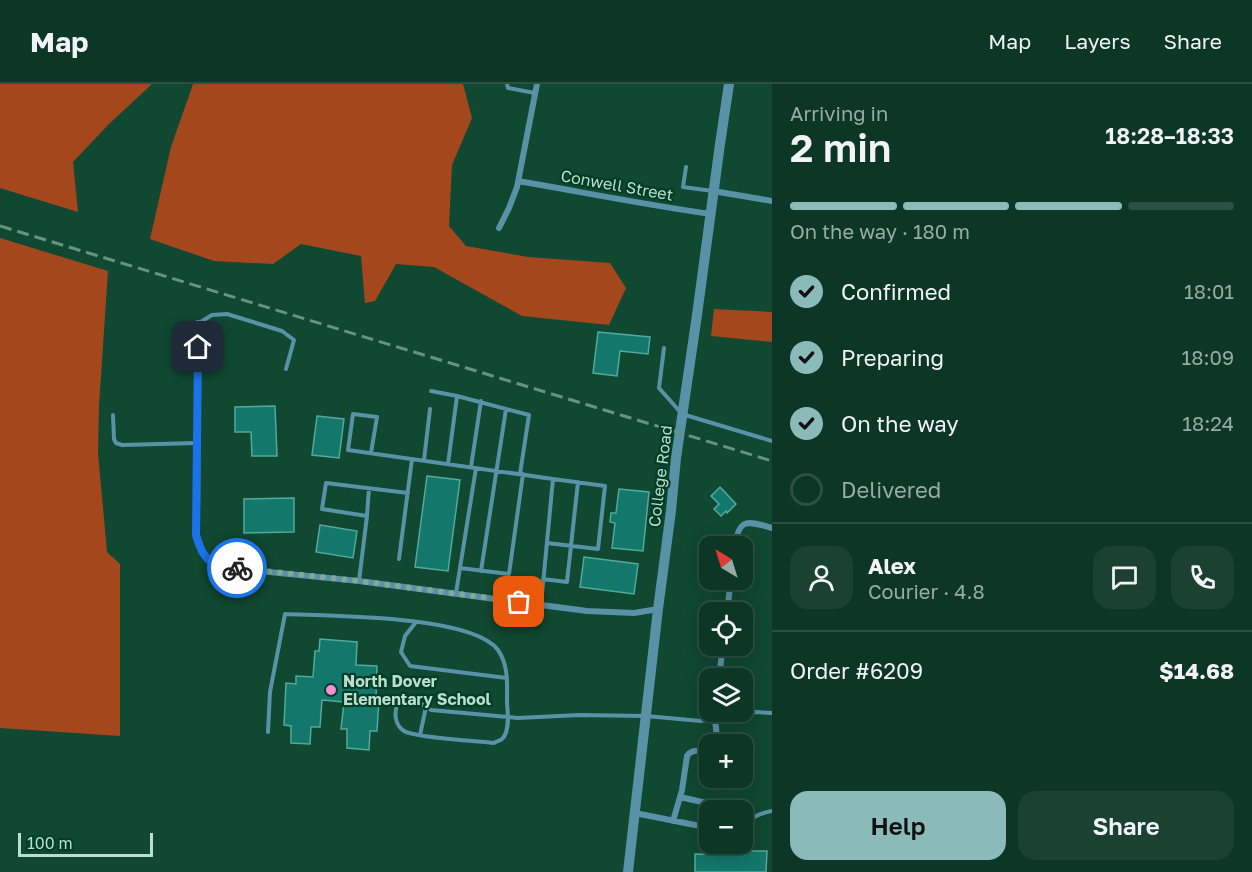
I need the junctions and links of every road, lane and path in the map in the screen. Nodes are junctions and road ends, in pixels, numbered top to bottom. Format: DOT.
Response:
graph roads {
  1 [pos="507,84"];
  2 [pos="537,84"];
  3 [pos="729,84"];
  4 [pos="535,93"];
  5 [pos="686,167"];
  6 [pos="518,181"];
  7 [pos="713,191"];
  8 [pos="772,201"];
  9 [pos="711,214"];
  10 [pos="499,228"];
  11 [pos="198,323"];
  12 [pos="663,348"];
  13 [pos="286,369"];
  14 [pos="431,391"];
  15 [pos="457,396"];
  16 [pos="481,401"];
  17 [pos="430,409"];
  18 [pos="506,409"];
  19 [pos="682,414"];
  20 [pos="113,415"];
  21 [pos="772,441"];
  22 [pos="197,443"];
  23 [pos="371,453"];
  24 [pos="412,459"];
  25 [pos="424,460"];
  26 [pos="448,464"];
  27 [pos="473,467"];
  28 [pos="496,471"];
  29 [pos="521,474"];
  30 [pos="553,479"];
  31 [pos="578,482"];
  32 [pos="369,488"];
  33 [pos="408,493"];
  34 [pos="367,516"];
  35 [pos="772,528"];
  36 [pos="737,536"];
  37 [pos="547,543"];
  38 [pos="571,546"];
  39 [pos="399,559"];
  40 [pos="460,568"];
  41 [pos="481,571"];
  42 [pos="543,579"];
  43 [pos="359,581"];
  44 [pos="456,593"];
  45 [pos="541,604"];
  46 [pos="658,609"];
  47 [pos="416,621"];
  48 [pos="507,678"];
  49 [pos="426,707"];
  50 [pos="753,712"];
  51 [pos="772,713"];
  52 [pos="646,716"];
  53 [pos="508,717"];
  54 [pos="699,721"];
  55 [pos="268,732"];
  56 [pos="420,735"];
  57 [pos="699,750"];
  58 [pos="680,797"];
  59 [pos="699,801"];
  60 [pos="772,811"];
  61 [pos="635,813"];
  62 [pos="753,818"];
  63 [pos="673,821"];
  64 [pos="699,826"];
  65 [pos="628,872"];
  1 -- 4 [label="lane"];
  2 -- 4 [label="street"];
  3 -- 7 [label="street, College Road"];
  4 -- 6 [label="street"];
  5 -- 7 [label="lane"];
  6 -- 9 [label="street, Conwell Street"];
  6 -- 10 [label="street"];
  7 -- 8 [label="street"];
  7 -- 9 [label="street, College Road"];
  9 -- 19 [label="street, College Road"];
  11 -- 13 [label="lane"];
  11 -- 22 [label="street"];
  12 -- 19 [label="lane"];
  14 -- 15 [label="lane"];
  15 -- 16 [label="lane"];
  15 -- 26 [label="lane"];
  16 -- 18 [label="lane"];
  16 -- 27 [label="lane"];
  17 -- 25 [label="lane"];
  18 -- 28 [label="lane"];
  18 -- 29 [label="lane"];
  19 -- 21 [label="lane"];
  19 -- 46 [label="street, College Road"];
  20 -- 22 [label="lane"];
  22 -- 43 [label="street"];
  23 -- 23 [label="lane"];
  23 -- 24 [label="lane"];
  24 -- 25 [label="lane"];
  24 -- 33 [label="lane"];
  25 -- 26 [label="lane"];
  26 -- 27 [label="lane"];
  27 -- 28 [label="lane"];
  27 -- 40 [label="lane"];
  28 -- 29 [label="lane"];
  28 -- 41 [label="lane"];
  29 -- 30 [label="lane"];
  29 -- 41 [label="lane"];
  30 -- 31 [label="lane"];
  30 -- 37 [label="lane"];
  31 -- 38 [label="lane"];
  31 -- 38 [label="lane"];
  32 -- 33 [label="lane"];
  32 -- 34 [label="lane"];
  32 -- 34 [label="lane"];
  33 -- 39 [label="lane"];
  34 -- 43 [label="lane"];
  35 -- 36 [label="street"];
  37 -- 38 [label="lane"];
  37 -- 42 [label="lane"];
  38 -- 42 [label="lane"];
  40 -- 41 [label="lane"];
  40 -- 44 [label="lane"];
  42 -- 45 [label="lane"];
  43 -- 44 [label="street"];
  44 -- 45 [label="street"];
  45 -- 46 [label="street"];
  46 -- 52 [label="street, College Road"];
  47 -- 48 [label="lane"];
  47 -- 48 [label="lane"];
  47 -- 55 [label="lane"];
  48 -- 53 [label="lane"];
  49 -- 53 [label="lane"];
  49 -- 56 [label="lane"];
  49 -- 56 [label="lane"];
  50 -- 51 [label="lane"];
  52 -- 53 [label="lane"];
  52 -- 54 [label="lane"];
  52 -- 61 [label="street, College Road"];
  53 -- 56 [label="lane"];
  57 -- 58 [label="street"];
  58 -- 59 [label="street"];
  58 -- 63 [label="street"];
  60 -- 62 [label="lane"];
  61 -- 63 [label="street"];
  61 -- 65 [label="street, College Road"];
  63 -- 64 [label="street"];
}
